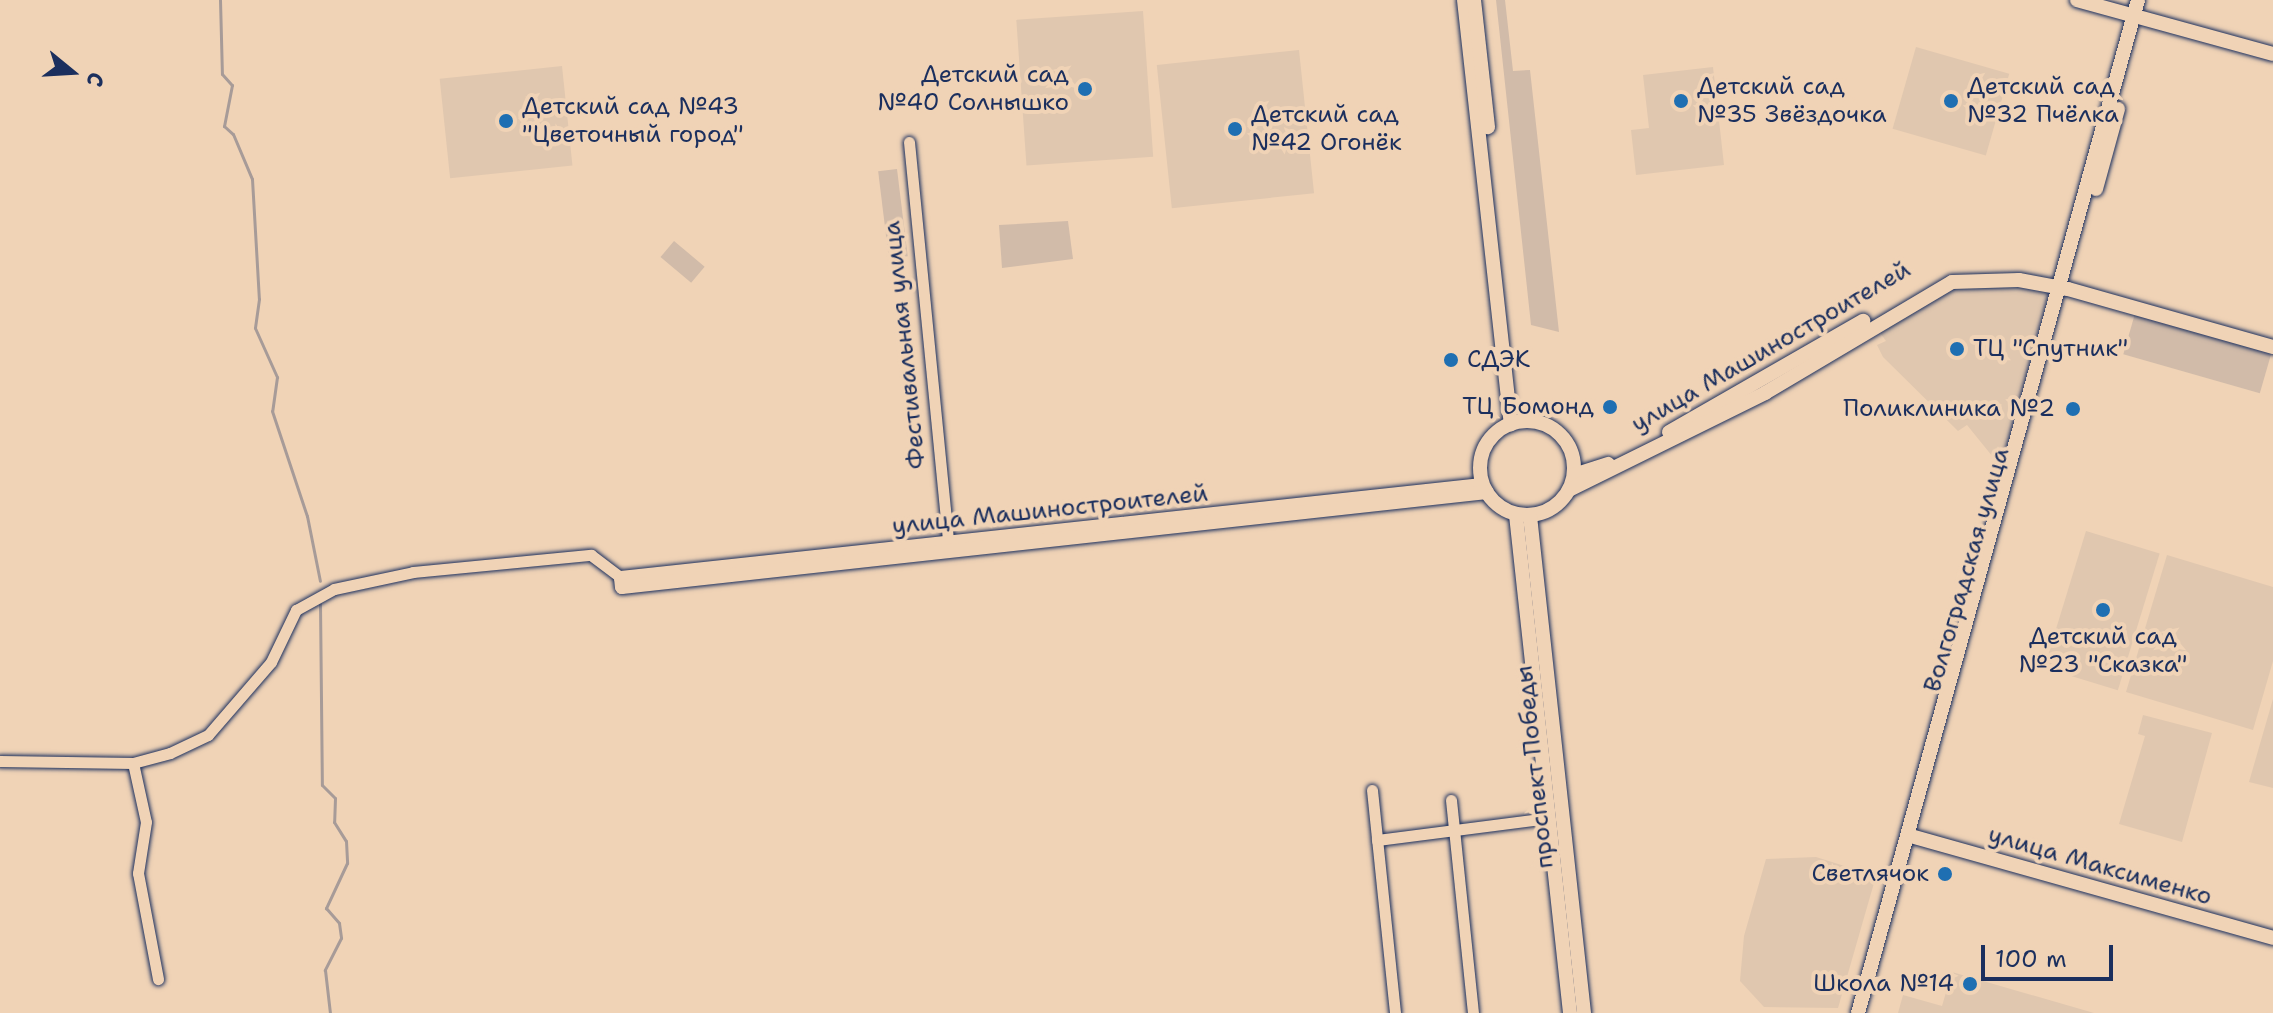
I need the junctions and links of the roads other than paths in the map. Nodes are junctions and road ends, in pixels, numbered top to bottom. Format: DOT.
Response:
graph roads {
  1 [pos="1464,0"];
  2 [pos="1474,0"];
  3 [pos="2077,0"];
  4 [pos="2138,0"];
  5 [pos="2146,0"];
  6 [pos="2138,16"];
  7 [pos="2273,54"];
  8 [pos="909,142"];
  9 [pos="2064,285"];
  10 [pos="2273,339"];
  11 [pos="2273,347"];
  12 [pos="1514,423"];
  13 [pos="1574,475"];
  14 [pos="1484,488"];
  15 [pos="1569,490"];
  16 [pos="1523,516"];
  17 [pos="948,543"];
  18 [pos="621,578"];
  19 [pos="0,761"];
  20 [pos="133,763"];
  21 [pos="1372,790"];
  22 [pos="1451,800"];
  23 [pos="1549,818"];
  24 [pos="1454,830"];
  25 [pos="1916,832"];
  26 [pos="1377,840"];
  27 [pos="2273,938"];
  28 [pos="158,979"];
  29 [pos="1395,1013"];
  30 [pos="1473,1013"];
  31 [pos="1570,1013"];
  32 [pos="1584,1013"];
  33 [pos="1858,1013"];
  34 [pos="1867,1013"];
  1 -- 12 [label="main road"];
  2 -- 12 [label="main road"];
  3 -- 6 [label="main road"];
  4 -- 6 [label="main road"];
  5 -- 6 [label="main road, Волгоградская улица"];
  6 -- 7 [label="main road"];
  6 -- 9 [label="main road, Волгоградская улица"];
  8 -- 17 [label="street, Фестивальная улица"];
  9 -- 10 [label="main road, улица Машиностроителей"];
  9 -- 11 [label="main road"];
  9 -- 13 [label="main road, улица Машиностроителей"];
  9 -- 15 [label="main road"];
  9 -- 25 [label="main road, Волгоградская улица"];
  9 -- 33 [label="main road"];
  12 -- 13 [label="main road"];
  12 -- 14 [label="main road"];
  13 -- 15 [label="main road"];
  14 -- 16 [label="main road"];
  14 -- 17 [label="main road, улица Машиностроителей"];
  14 -- 18 [label="main road"];
  15 -- 16 [label="main road"];
  16 -- 23 [label="main road"];
  16 -- 32 [label="main road, проспект Победы"];
  17 -- 18 [label="main road, улица Машиностроителей"];
  18 -- 20 [label="street"];
  19 -- 20 [label="street"];
  20 -- 28 [label="street"];
  21 -- 26 [label="street"];
  22 -- 24 [label="street"];
  23 -- 24 [label="street"];
  23 -- 31 [label="main road"];
  24 -- 26 [label="street"];
  24 -- 30 [label="street"];
  25 -- 27 [label="main road, улица Максименко"];
  25 -- 34 [label="main road, Волгоградская улица"];
  26 -- 29 [label="street"];
}
